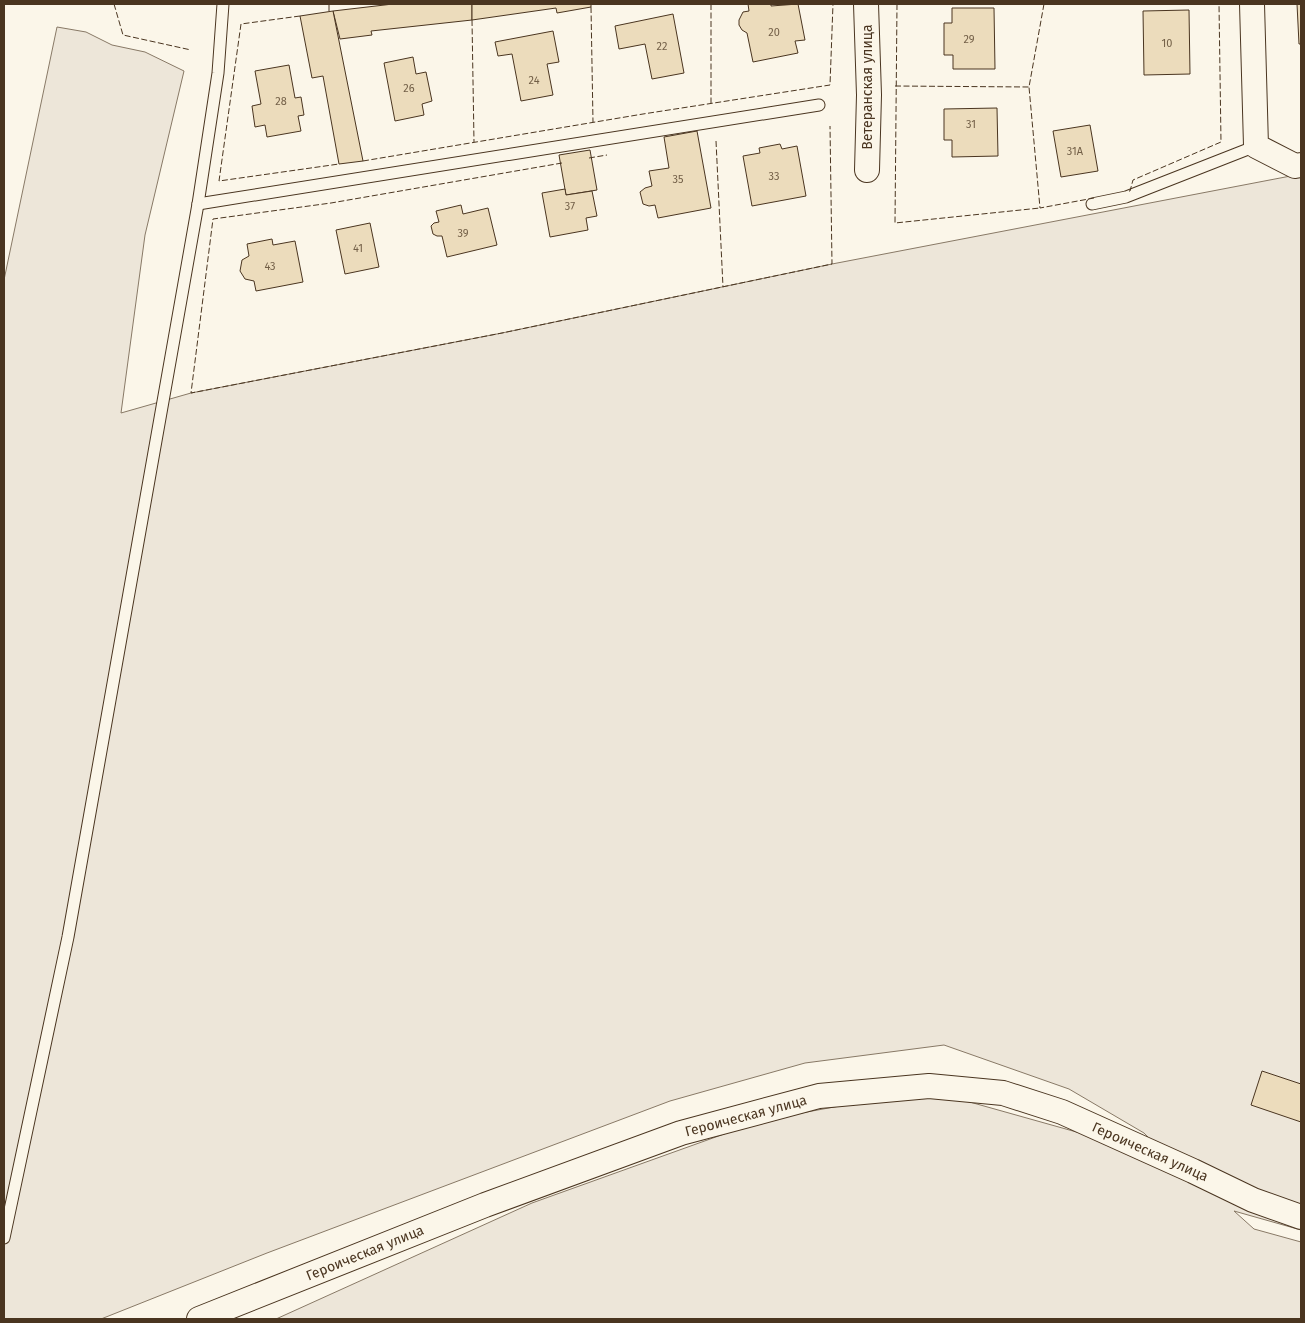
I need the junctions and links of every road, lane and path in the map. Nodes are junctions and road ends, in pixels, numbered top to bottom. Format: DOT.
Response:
graph roads {
  1 [pos="223,4"];
  2 [pos="866,4"];
  3 [pos="1252,4"];
  4 [pos="819,105"];
  5 [pos="1256,146"];
  6 [pos="1301,165"];
  7 [pos="867,170"];
  8 [pos="198,204"];
  9 [pos="1092,204"];
  10 [pos="1301,1216"];
  11 [pos="4,1238"];
  12 [pos="199,1319"];
  1 -- 8 [label="lane"];
  2 -- 7 [label="street, Ветеранская улица"];
  3 -- 5 [label="street"];
  4 -- 8 [label="lane"];
  5 -- 6 [label="street"];
  5 -- 9 [label="lane"];
  8 -- 11 [label="lane"];
  10 -- 12 [label="street, Героическая улица"];
}
